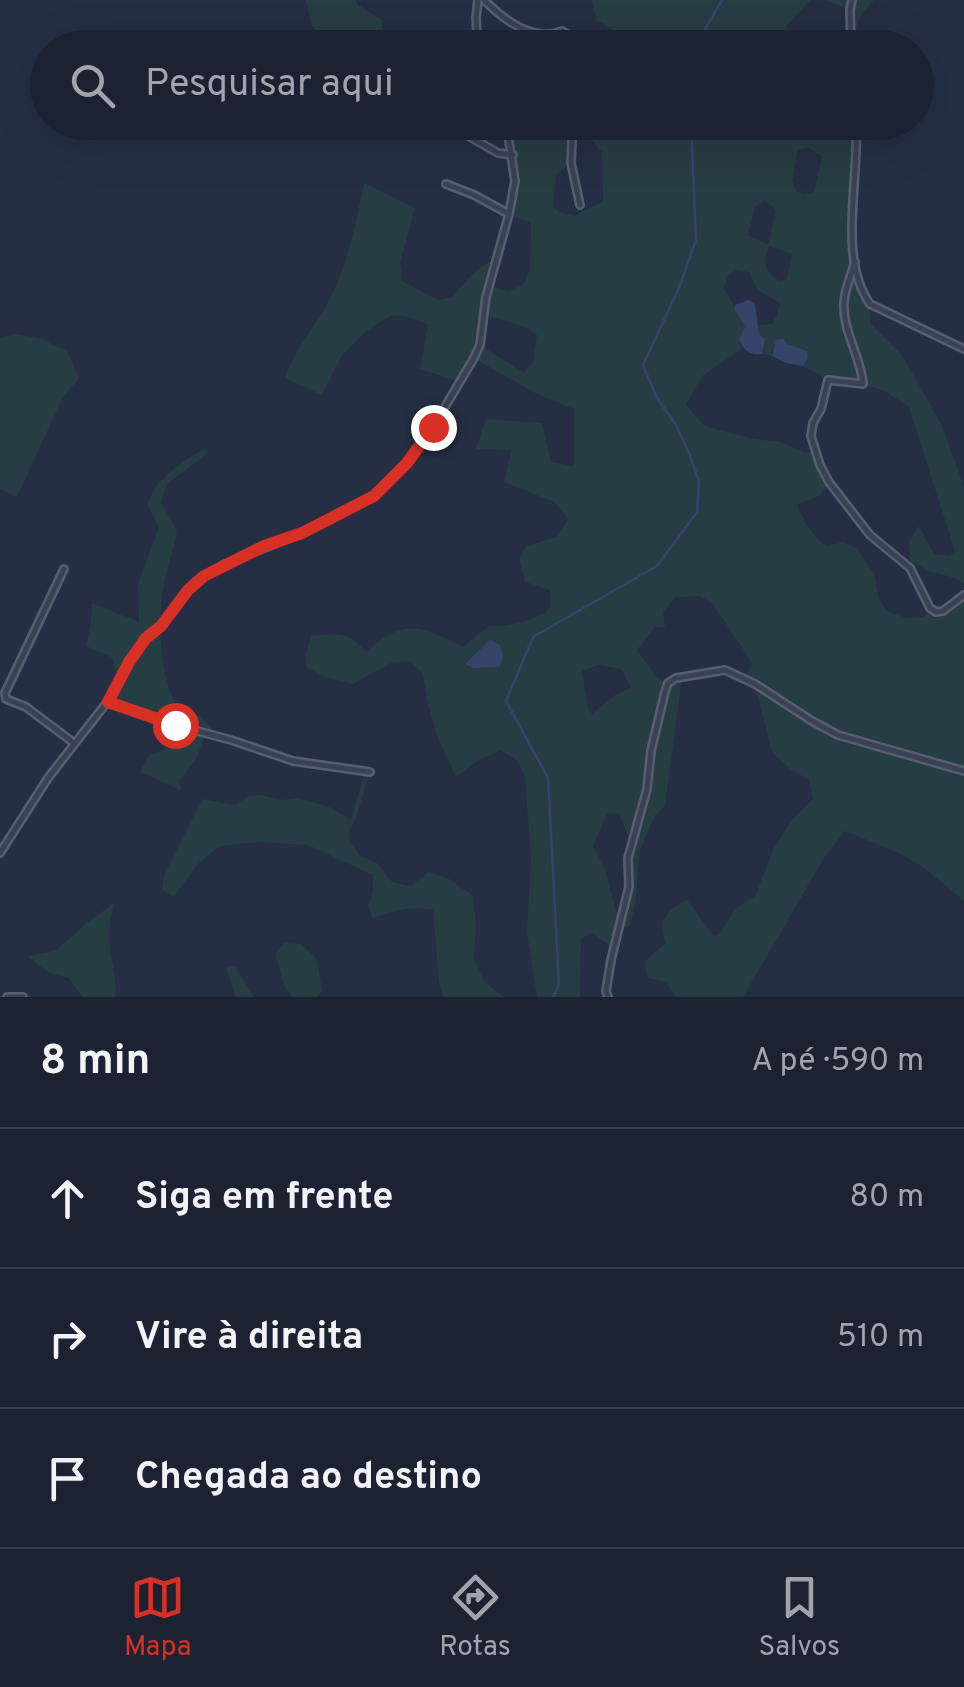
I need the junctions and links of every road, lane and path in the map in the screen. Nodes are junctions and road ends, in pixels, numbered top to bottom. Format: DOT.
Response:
graph roads {
  1 [pos="481,0"];
  2 [pos="852,0"];
  3 [pos="477,30"];
  4 [pos="527,30"];
  5 [pos="851,30"];
  6 [pos="475,140"];
  7 [pos="509,140"];
  8 [pos="573,140"];
  9 [pos="856,140"];
  10 [pos="512,156"];
  11 [pos="446,184"];
  12 [pos="580,205"];
  13 [pos="509,214"];
  14 [pos="855,262"];
  15 [pos="964,349"];
  16 [pos="64,568"];
  17 [pos="964,595"];
  18 [pos="108,702"];
  19 [pos="74,743"];
  20 [pos="964,771"];
  21 [pos="370,772"];
  22 [pos="0,853"];
  23 [pos="7,997"];
  24 [pos="23,997"];
  25 [pos="608,997"];
  1 -- 3 [label="street"];
  1 -- 4 [label="street"];
  2 -- 5 [label="street"];
  6 -- 10 [label="street"];
  7 -- 10 [label="street"];
  8 -- 12 [label="street"];
  9 -- 14 [label="street"];
  10 -- 13 [label="street"];
  11 -- 13 [label="street"];
  13 -- 18 [label="street"];
  14 -- 15 [label="street"];
  14 -- 17 [label="street"];
  16 -- 19 [label="street"];
  18 -- 19 [label="street"];
  18 -- 21 [label="street"];
  19 -- 22 [label="street"];
  20 -- 25 [label="street"];
  23 -- 24 [label="street"];
}
